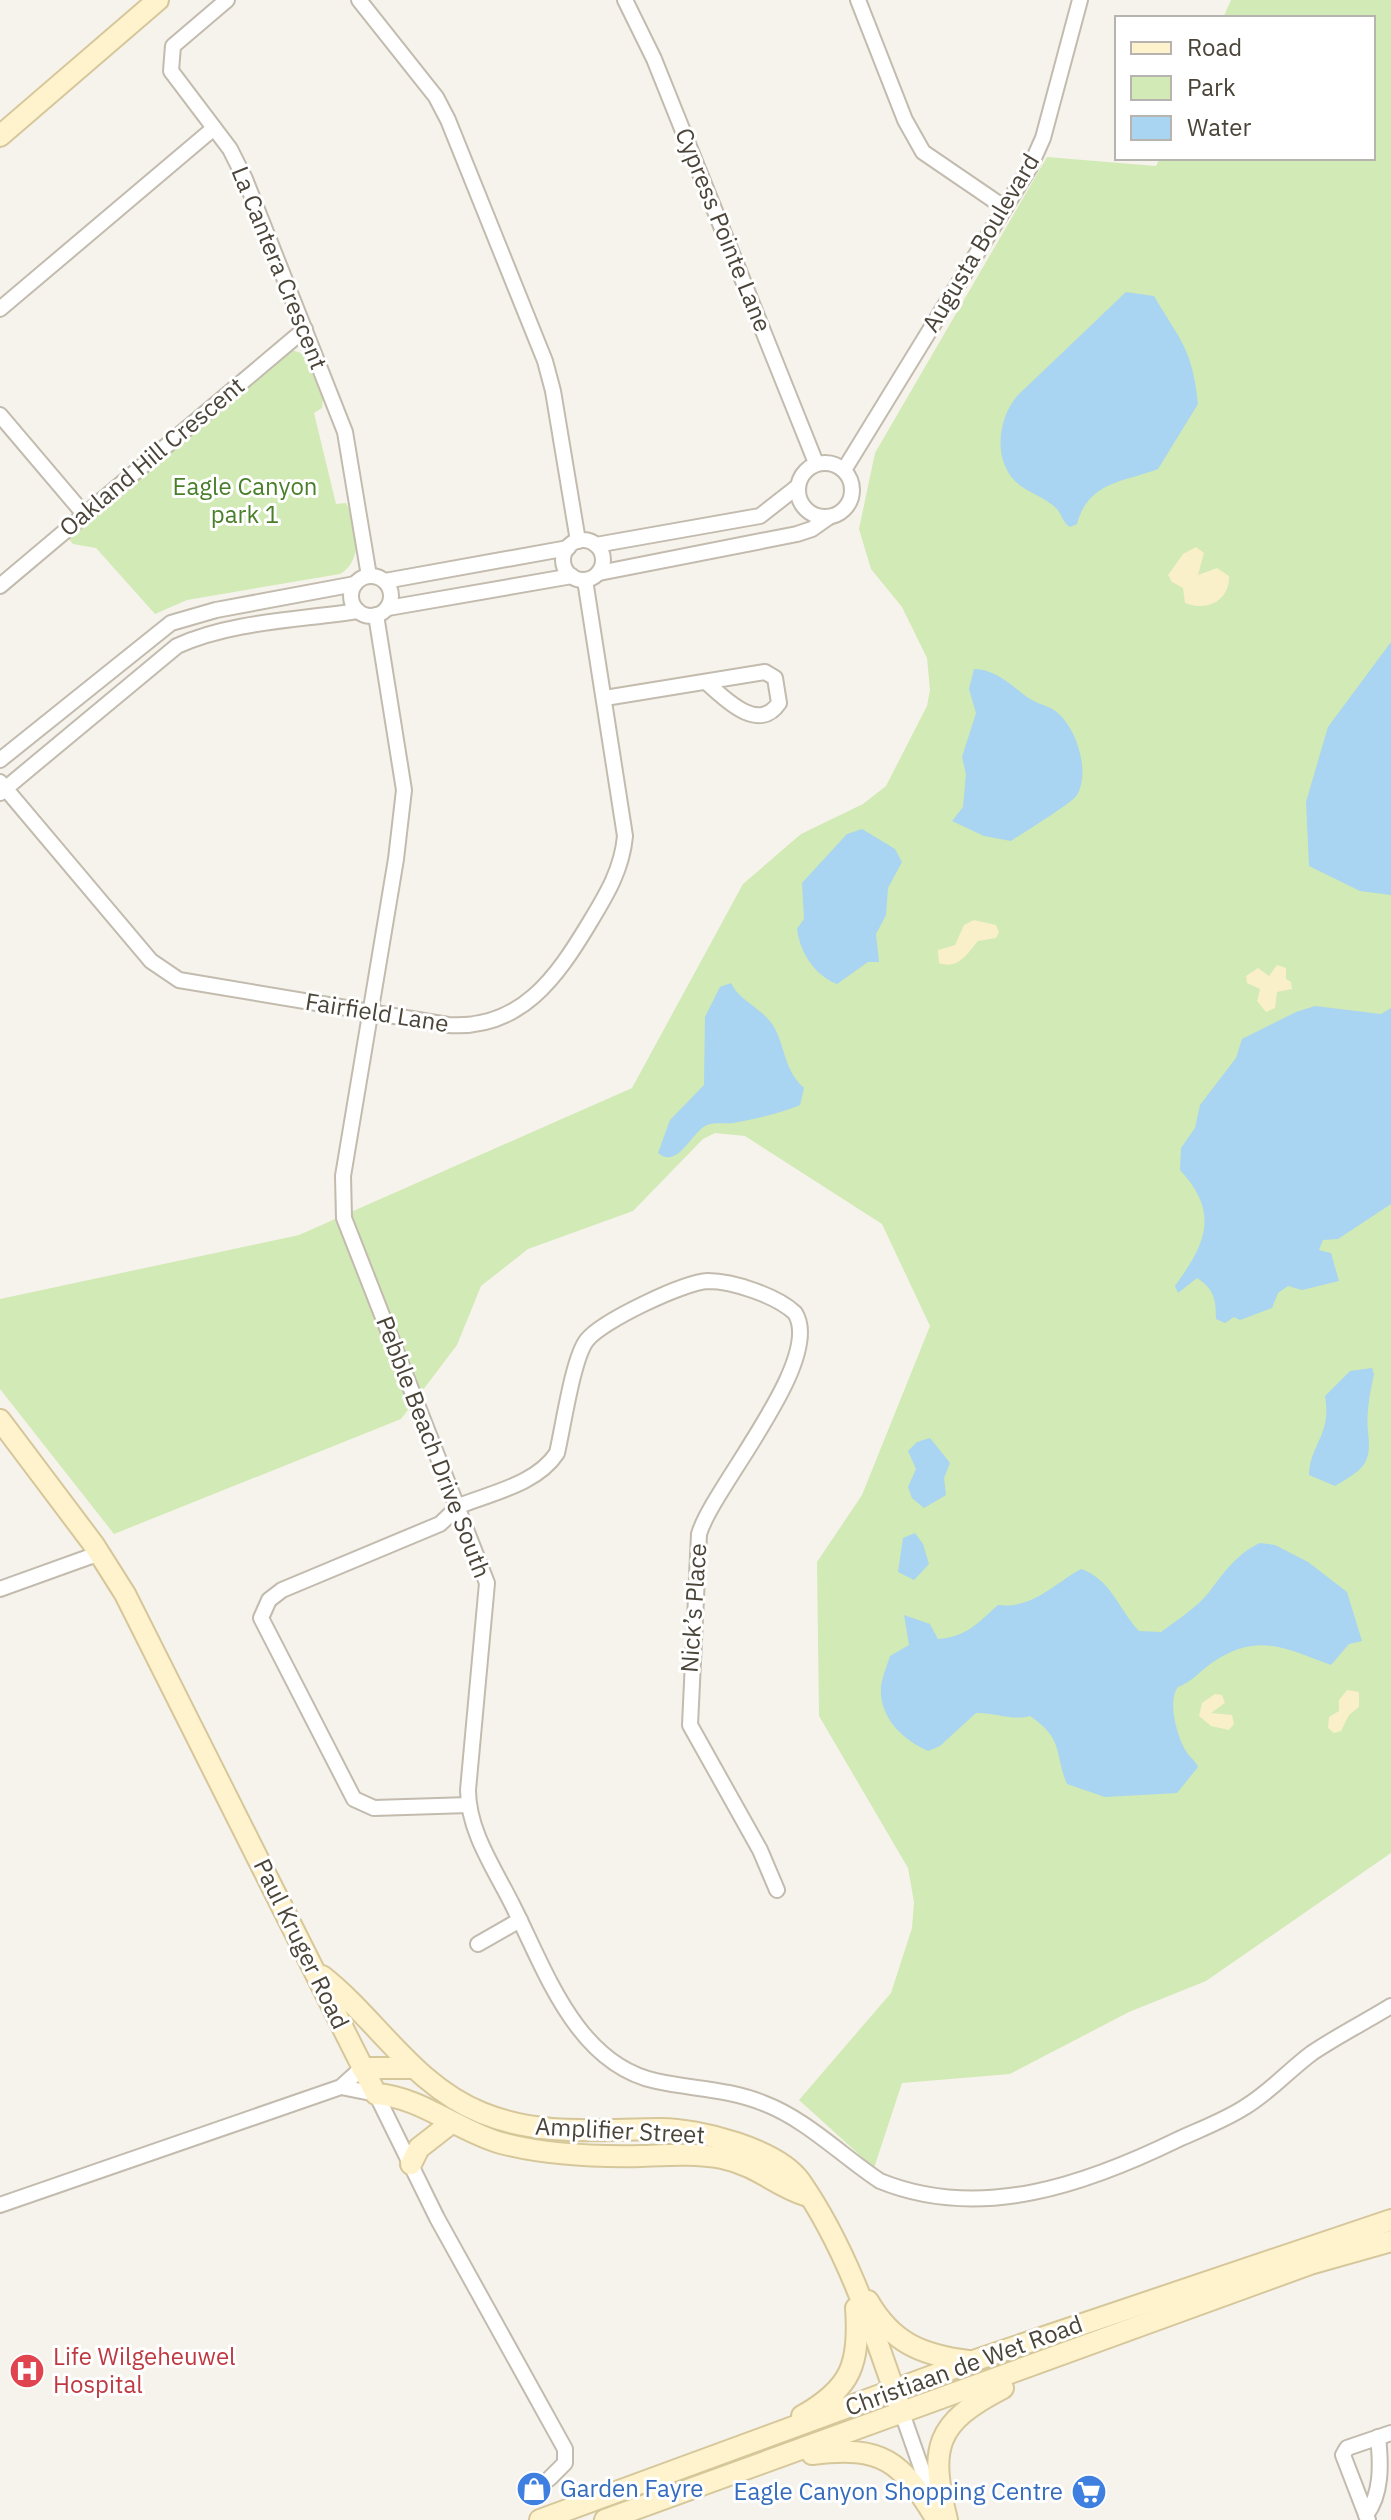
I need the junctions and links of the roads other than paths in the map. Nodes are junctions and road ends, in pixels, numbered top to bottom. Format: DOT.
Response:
graph roads {
  1 [pos="158,0"];
  2 [pos="227,0"];
  3 [pos="359,0"];
  4 [pos="625,0"];
  5 [pos="858,0"];
  6 [pos="1080,0"];
  7 [pos="214,128"];
  8 [pos="0,136"];
  9 [pos="1005,208"];
  10 [pos="0,309"];
  11 [pos="305,329"];
  12 [pos="0,415"];
  13 [pos="816,463"];
  14 [pos="844,470"];
  15 [pos="797,487"];
  16 [pos="84,514"];
  17 [pos="829,517"];
  18 [pos="573,545"];
  19 [pos="596,545"];
  20 [pos="599,573"];
  21 [pos="369,576"];
  22 [pos="578,578"];
  23 [pos="385,581"];
  24 [pos="355,584"];
  25 [pos="0,586"];
  26 [pos="358,611"];
  27 [pos="382,611"];
  28 [pos="706,682"];
  29 [pos="605,698"];
  30 [pos="0,760"];
  31 [pos="2,788"];
  32 [pos="370,1011"];
  33 [pos="0,1420"];
  34 [pos="459,1506"];
  35 [pos="100,1553"];
  36 [pos="0,1589"];
  37 [pos="469,1805"];
  38 [pos="777,1890"];
  39 [pos="520,1920"];
  40 [pos="478,1944"];
  41 [pos="317,1972"];
  42 [pos="1391,2006"];
  43 [pos="362,2068"];
  44 [pos="414,2068"];
  45 [pos="341,2087"];
  46 [pos="376,2094"];
  47 [pos="451,2123"];
  48 [pos="411,2164"];
  49 [pos="805,2195"];
  50 [pos="0,2205"];
  51 [pos="1391,2220"];
  52 [pos="1391,2241"];
  53 [pos="838,2244"];
  54 [pos="854,2281"];
  55 [pos="1071,2353"];
  56 [pos="973,2361"];
  57 [pos="894,2391"];
  58 [pos="902,2413"];
  59 [pos="1384,2435"];
  60 [pos="767,2436"];
  61 [pos="778,2458"];
  62 [pos="549,2479"];
  63 [pos="1367,2518"];
  64 [pos="540,2520"];
  65 [pos="605,2520"];
  66 [pos="938,2520"];
  67 [pos="947,2520"];
  1 -- 8 [label="main road"];
  2 -- 7 [label="street, La Cantera Crescent"];
  3 -- 18 [label="street"];
  4 -- 13 [label="street, Cypress Pointe Lane"];
  5 -- 9 [label="street"];
  6 -- 9 [label="street, Augusta Boulevard"];
  7 -- 10 [label="street"];
  7 -- 11 [label="street, La Cantera Crescent"];
  9 -- 14 [label="street, Augusta Boulevard"];
  11 -- 16 [label="street, Oakland Hill Crescent"];
  11 -- 21 [label="street, La Cantera Crescent"];
  12 -- 16 [label="street"];
  13 -- 14 [label="street"];
  13 -- 15 [label="street"];
  14 -- 17 [label="street"];
  15 -- 17 [label="street"];
  15 -- 19 [label="street"];
  16 -- 25 [label="street, Oakland Hill Crescent"];
  17 -- 20 [label="street"];
  18 -- 19 [label="street"];
  18 -- 22 [label="street"];
  18 -- 23 [label="street"];
  19 -- 20 [label="street"];
  20 -- 22 [label="street"];
  21 -- 23 [label="street"];
  21 -- 24 [label="street"];
  22 -- 27 [label="street"];
  22 -- 29 [label="street, Fairfield Lane"];
  23 -- 27 [label="street"];
  24 -- 26 [label="street"];
  24 -- 30 [label="street"];
  26 -- 27 [label="street"];
  26 -- 31 [label="street"];
  27 -- 32 [label="street, Pebble Beach Drive South"];
  28 -- 28 [label="street"];
  28 -- 29 [label="street"];
  29 -- 32 [label="street, Fairfield Lane"];
  31 -- 32 [label="street, Fairfield Lane"];
  32 -- 34 [label="street, Pebble Beach Drive South"];
  33 -- 35 [label="main road, Paul Kruger Road"];
  34 -- 37 [label="street, Pebble Beach Drive South"];
  34 -- 37 [label="street"];
  34 -- 38 [label="street, Nick’s Place"];
  35 -- 36 [label="street"];
  35 -- 41 [label="main road, Paul Kruger Road"];
  37 -- 39 [label="street, Pebble Beach Drive South"];
  39 -- 40 [label="street"];
  39 -- 42 [label="street, Pebble Beach Drive South"];
  41 -- 43 [label="main road, Paul Kruger Road"];
  41 -- 44 [label="main road, Amplifier Street"];
  43 -- 44 [label="main road"];
  43 -- 45 [label="street"];
  43 -- 46 [label="main road, Paul Kruger Road"];
  44 -- 49 [label="main road, Amplifier Street"];
  45 -- 46 [label="street, Amplifier Street"];
  45 -- 50 [label="street"];
  46 -- 47 [label="main road, Amplifier Street"];
  46 -- 48 [label="street, Paul Kruger Road"];
  47 -- 48 [label="main road"];
  47 -- 49 [label="main road, Amplifier Street"];
  48 -- 62 [label="street, Paul Kruger Road"];
  49 -- 53 [label="main road, Amplifier Street"];
  51 -- 56 [label="main road, Christiaan de Wet Road"];
  52 -- 55 [label="main road, Christiaan de Wet Road"];
  53 -- 54 [label="main road, Amplifier Street"];
  53 -- 56 [label="main road"];
  54 -- 57 [label="main road, Amplifier Street"];
  54 -- 60 [label="main road"];
  55 -- 58 [label="main road, Christiaan de Wet Road"];
  55 -- 67 [label="main road"];
  56 -- 57 [label="main road, Christiaan de Wet Road"];
  57 -- 58 [label="main road, Amplifier Street"];
  57 -- 60 [label="main road, Christiaan de Wet Road"];
  58 -- 61 [label="main road, Christiaan de Wet Road"];
  58 -- 66 [label="street"];
  59 -- 63 [label="street"];
  59 -- 63 [label="street"];
  60 -- 64 [label="main road, Christiaan de Wet Road"];
  61 -- 65 [label="main road, Christiaan de Wet Road"];
  61 -- 66 [label="main road"];
}
